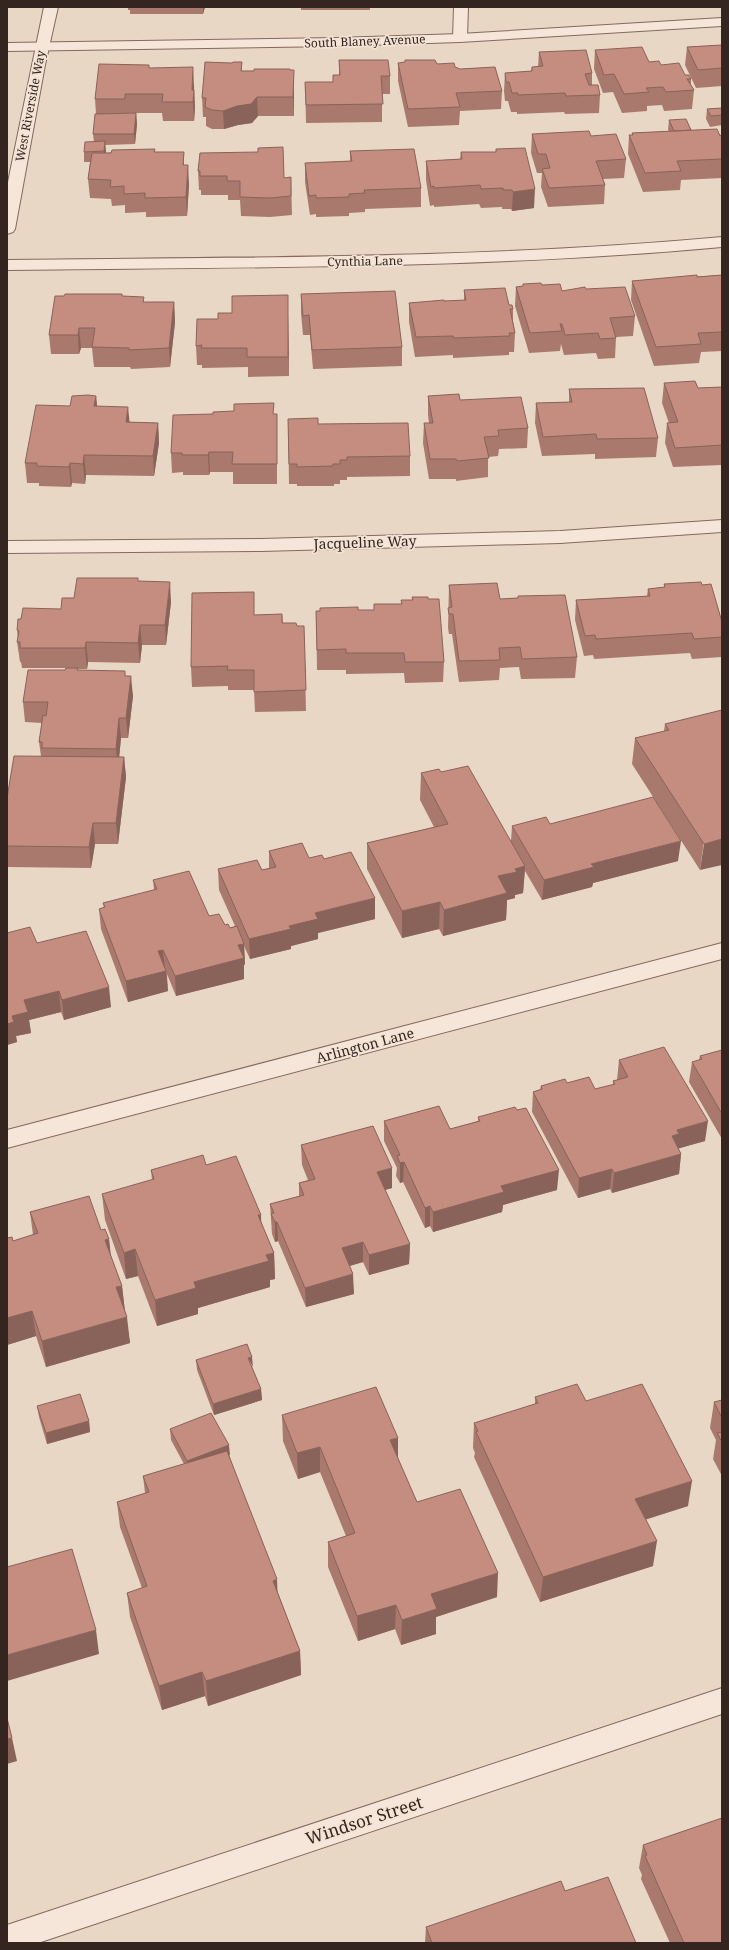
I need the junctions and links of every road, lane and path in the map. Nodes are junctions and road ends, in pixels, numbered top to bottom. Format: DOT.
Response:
graph roads {
  1 [pos="51,7"];
  2 [pos="461,7"];
  3 [pos="722,22"];
  4 [pos="460,38"];
  5 [pos="42,46"];
  6 [pos="7,47"];
  7 [pos="7,229"];
  8 [pos="722,242"];
  9 [pos="7,265"];
  10 [pos="722,526"];
  11 [pos="7,547"];
  12 [pos="722,951"];
  13 [pos="7,1139"];
  14 [pos="722,1701"];
  15 [pos="7,1939"];
  1 -- 5 [label="street, West Riverside Way"];
  2 -- 4 [label="street"];
  3 -- 4 [label="street, South Blaney Avenue"];
  4 -- 5 [label="street, South Blaney Avenue"];
  5 -- 6 [label="street, South Blaney Avenue"];
  5 -- 7 [label="street, West Riverside Way"];
  8 -- 9 [label="street, Cynthia Lane"];
  10 -- 11 [label="street, Jacqueline Way"];
  12 -- 13 [label="street, Arlington Lane"];
  14 -- 15 [label="street, Windsor Street"];
}
